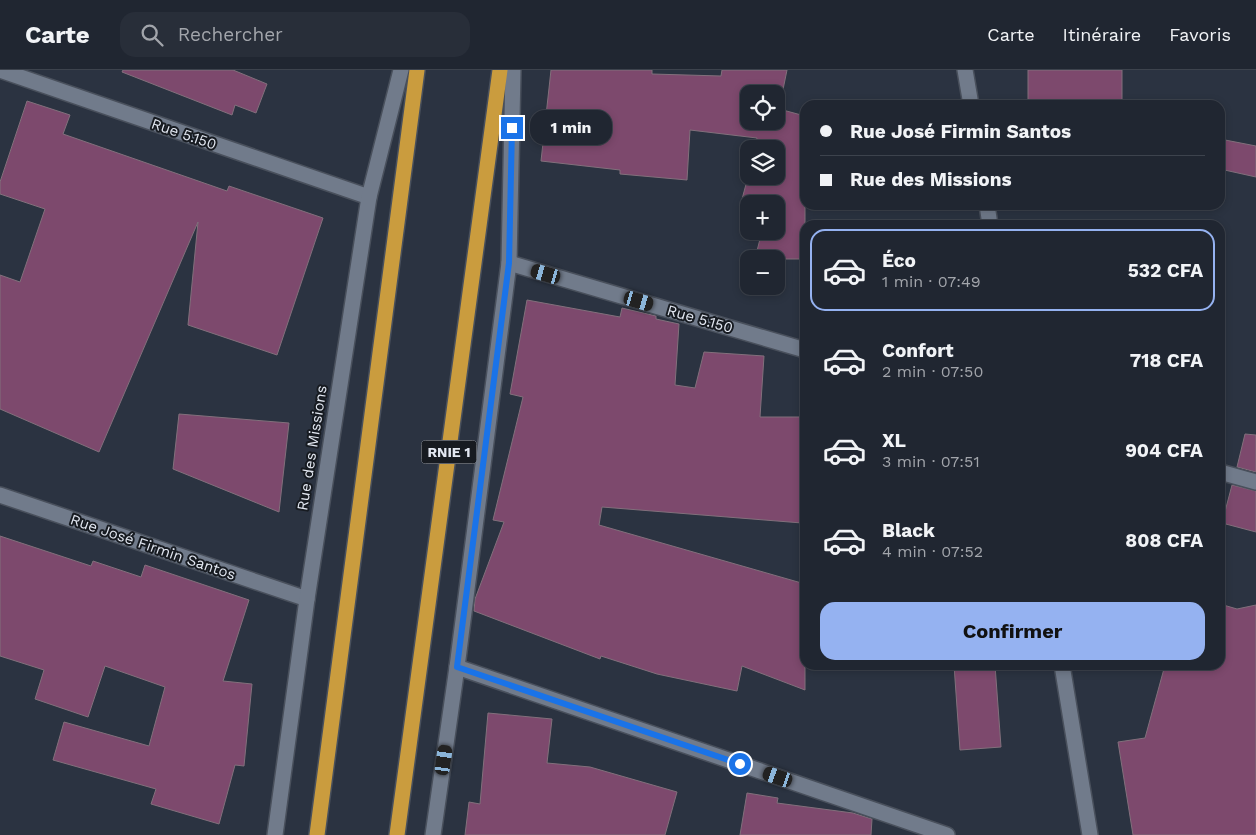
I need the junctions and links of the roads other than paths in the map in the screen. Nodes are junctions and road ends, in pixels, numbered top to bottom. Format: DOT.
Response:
graph roads {
  1 [pos="0,70"];
  2 [pos="401,70"];
  3 [pos="417,70"];
  4 [pos="500,70"];
  5 [pos="513,70"];
  6 [pos="965,70"];
  7 [pos="969,100"];
  8 [pos="369,197"];
  9 [pos="509,263"];
  10 [pos="800,349"];
  11 [pos="1225,473"];
  12 [pos="1256,482"];
  13 [pos="0,495"];
  14 [pos="307,599"];
  15 [pos="457,667"];
  16 [pos="1063,670"];
  17 [pos="274,835"];
  18 [pos="318,835"];
  19 [pos="397,835"];
  20 [pos="433,835"];
  21 [pos="947,835"];
  22 [pos="1090,835"];
  1 -- 8 [label="street, Rue 5.150"];
  2 -- 8 [label="street, Rue des Missions"];
  3 -- 18 [label="highway"];
  4 -- 19 [label="highway, RNIE 1"];
  5 -- 9 [label="street"];
  6 -- 7 [label="street"];
  8 -- 14 [label="street, Rue des Missions"];
  9 -- 10 [label="street, Rue 5.150"];
  9 -- 15 [label="street"];
  11 -- 12 [label="street"];
  13 -- 14 [label="street, Rue José Firmin Santos"];
  14 -- 17 [label="street, Rue des Missions"];
  15 -- 20 [label="street"];
  15 -- 21 [label="street"];
  16 -- 22 [label="street"];
}
